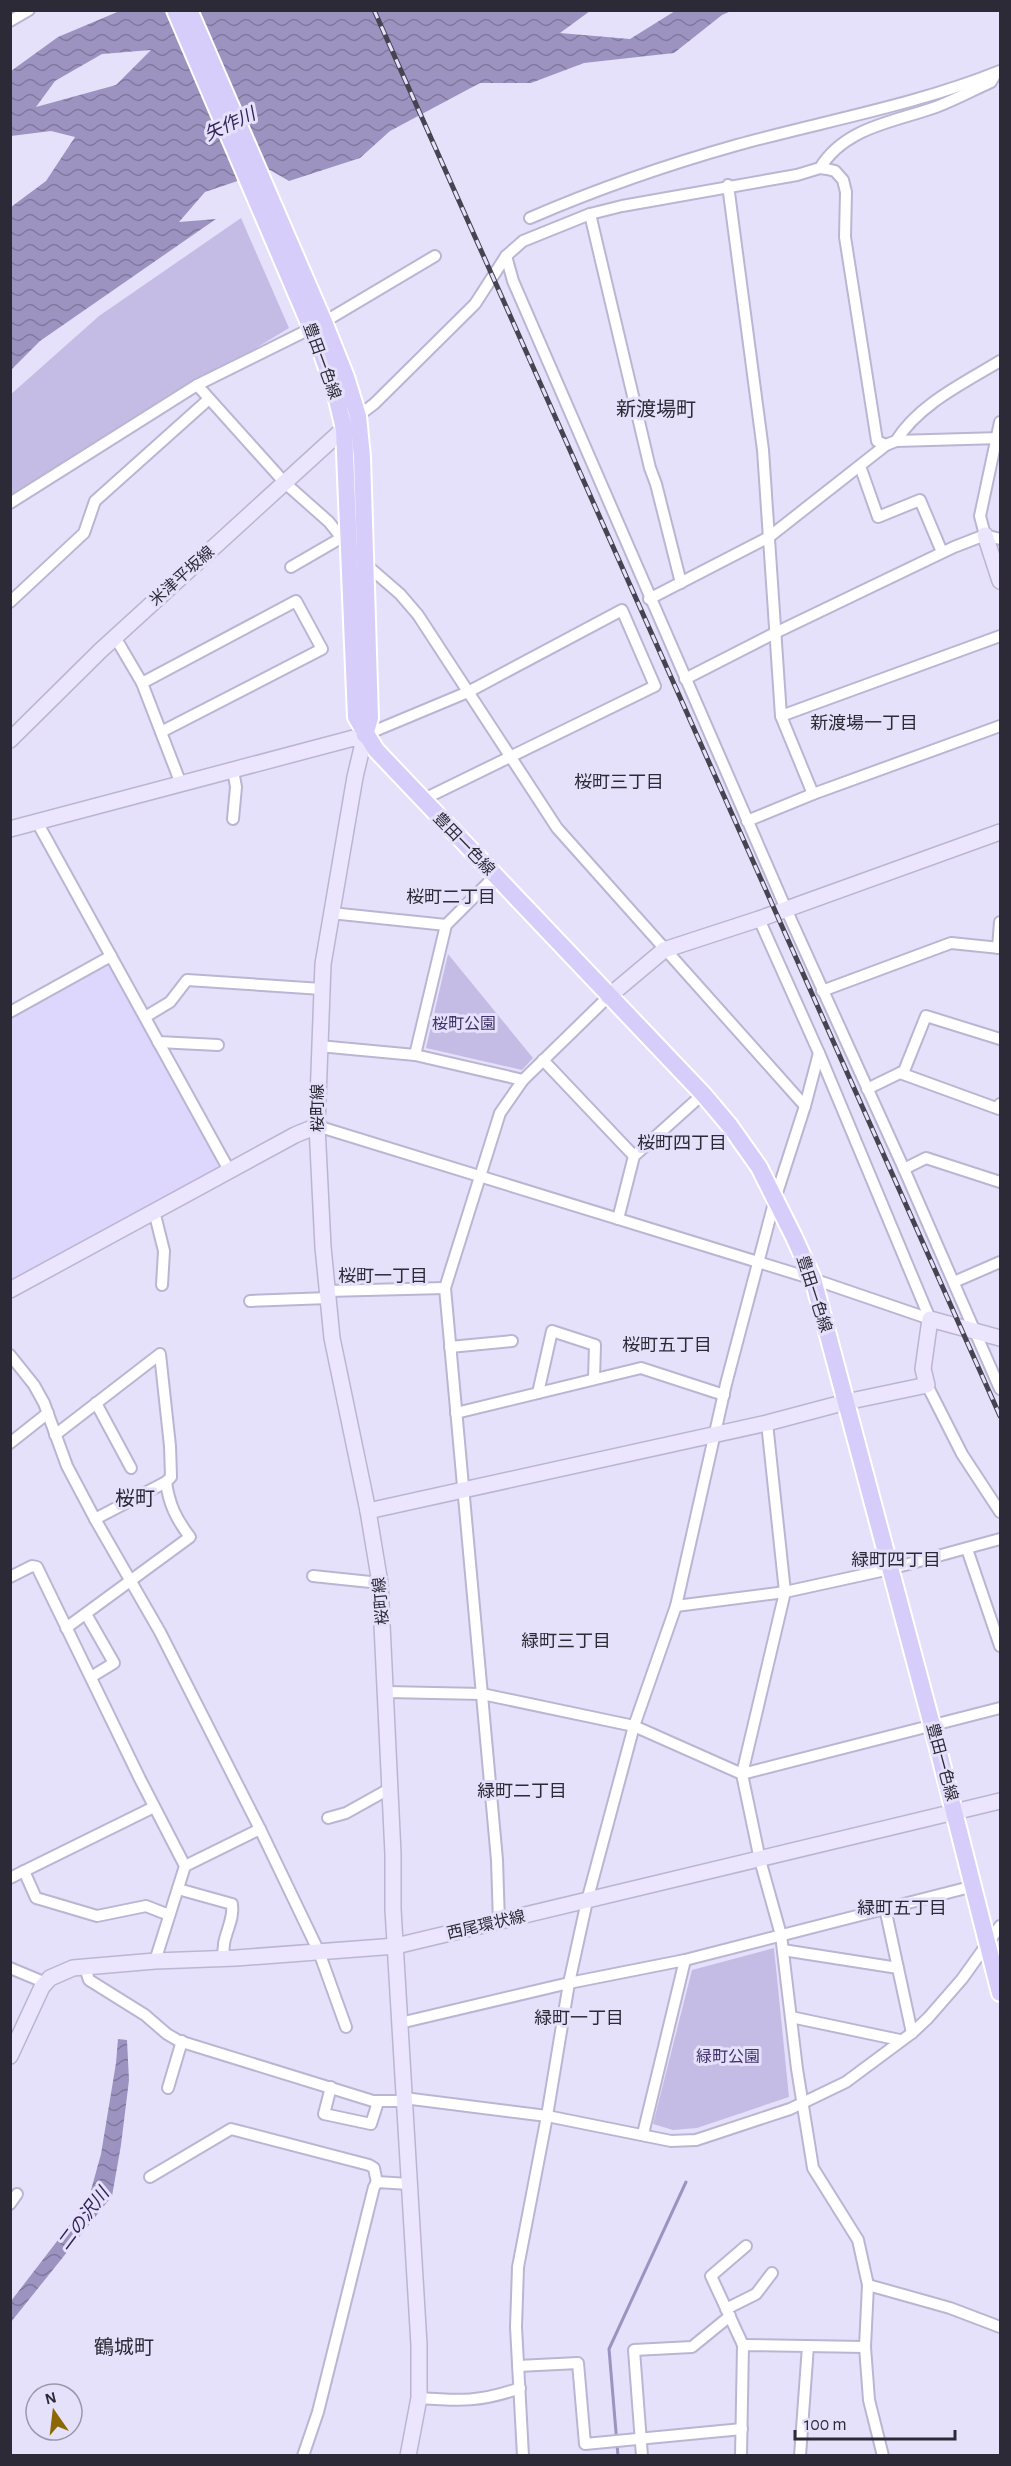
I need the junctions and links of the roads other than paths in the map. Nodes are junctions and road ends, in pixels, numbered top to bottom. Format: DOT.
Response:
graph roads {
  1 [pos="29,10"];
  2 [pos="175,10"];
  3 [pos="189,10"];
  4 [pos="10,21"];
  5 [pos="998,72"];
  6 [pos="820,168"];
  7 [pos="728,185"];
  8 [pos="590,214"];
  9 [pos="530,218"];
  10 [pos="435,256"];
  11 [pos="506,256"];
  12 [pos="315,320"];
  13 [pos="1000,361"];
  14 [pos="196,386"];
  15 [pos="209,399"];
  16 [pos="358,416"];
  17 [pos="1000,422"];
  18 [pos="344,429"];
  19 [pos="999,438"];
  20 [pos="891,443"];
  21 [pos="860,466"];
  22 [pos="285,483"];
  23 [pos="10,503"];
  24 [pos="985,536"];
  25 [pos="769,537"];
  26 [pos="1000,539"];
  27 [pos="345,543"];
  28 [pos="942,552"];
  29 [pos="366,565"];
  30 [pos="291,567"];
  31 [pos="1000,581"];
  32 [pos="681,582"];
  33 [pos="650,599"];
  34 [pos="10,602"];
  35 [pos="775,633"];
  36 [pos="1000,636"];
  37 [pos="115,637"];
  38 [pos="685,679"];
  39 [pos="142,683"];
  40 [pos="468,692"];
  41 [pos="781,716"];
  42 [pos="1000,726"];
  43 [pos="161,732"];
  44 [pos="365,735"];
  45 [pos="10,740"];
  46 [pos="510,756"];
  47 [pos="233,770"];
  48 [pos="181,784"];
  49 [pos="813,794"];
  50 [pos="422,800"];
  51 [pos="233,819"];
  52 [pos="747,821"];
  53 [pos="37,822"];
  54 [pos="10,829"];
  55 [pos="1000,832"];
  56 [pos="495,876"];
  57 [pos="786,909"];
  58 [pos="331,913"];
  59 [pos="759,919"];
  60 [pos="1000,922"];
  61 [pos="446,925"];
  62 [pos="999,948"];
  63 [pos="664,950"];
  64 [pos="111,956"];
  65 [pos="322,989"];
  66 [pos="822,991"];
  67 [pos="608,997"];
  68 [pos="10,1012"];
  69 [pos="145,1017"];
  70 [pos="1000,1039"];
  71 [pos="158,1042"];
  72 [pos="218,1045"];
  73 [pos="319,1046"];
  74 [pos="819,1053"];
  75 [pos="415,1055"];
  76 [pos="543,1060"];
  77 [pos="900,1073"];
  78 [pos="523,1080"];
  79 [pos="867,1089"];
  80 [pos="703,1094"];
  81 [pos="805,1106"];
  82 [pos="1000,1107"];
  83 [pos="317,1126"];
  84 [pos="634,1156"];
  85 [pos="904,1169"];
  86 [pos="230,1170"];
  87 [pos="481,1177"];
  88 [pos="1000,1182"];
  89 [pos="775,1199"];
  90 [pos="154,1212"];
  91 [pos="618,1219"];
  92 [pos="1000,1262"];
  93 [pos="760,1263"];
  94 [pos="813,1279"];
  95 [pos="954,1282"];
  96 [pos="162,1285"];
  97 [pos="445,1288"];
  98 [pos="10,1290"];
  99 [pos="327,1295"];
  100 [pos="250,1301"];
  101 [pos="930,1319"];
  102 [pos="976,1331"];
  103 [pos="1000,1338"];
  104 [pos="512,1341"];
  105 [pos="450,1347"];
  106 [pos="10,1355"];
  107 [pos="594,1379"];
  108 [pos="927,1385"];
  109 [pos="1000,1389"];
  110 [pos="538,1393"];
  111 [pos="724,1395"];
  112 [pos="846,1402"];
  113 [pos="96,1403"];
  114 [pos="48,1413"];
  115 [pos="456,1413"];
  116 [pos="767,1423"];
  117 [pos="715,1434"];
  118 [pos="55,1435"];
  119 [pos="10,1443"];
  120 [pos="131,1468"];
  121 [pos="166,1482"];
  122 [pos="463,1489"];
  123 [pos="368,1511"];
  124 [pos="1000,1512"];
  125 [pos="95,1519"];
  126 [pos="1000,1539"];
  127 [pos="967,1549"];
  128 [pos="890,1569"];
  129 [pos="313,1576"];
  130 [pos="10,1577"];
  131 [pos="132,1580"];
  132 [pos="380,1583"];
  133 [pos="785,1592"];
  134 [pos="676,1606"];
  135 [pos="86,1614"];
  136 [pos="66,1628"];
  137 [pos="1000,1646"];
  138 [pos="91,1677"];
  139 [pos="386,1692"];
  140 [pos="482,1694"];
  141 [pos="1000,1708"];
  142 [pos="932,1725"];
  143 [pos="634,1726"];
  144 [pos="742,1773"];
  145 [pos="389,1789"];
  146 [pos="1000,1802"];
  147 [pos="154,1808"];
  148 [pos="955,1812"];
  149 [pos="328,1818"];
  150 [pos="260,1829"];
  151 [pos="760,1860"];
  152 [pos="185,1866"];
  153 [pos="24,1871"];
  154 [pos="10,1878"];
  155 [pos="974,1886"];
  156 [pos="178,1889"];
  157 [pos="587,1901"];
  158 [pos="885,1908"];
  159 [pos="169,1915"];
  160 [pos="499,1923"];
  161 [pos="1000,1926"];
  162 [pos="781,1935"];
  163 [pos="988,1941"];
  164 [pos="396,1946"];
  165 [pos="783,1950"];
  166 [pos="319,1952"];
  167 [pos="224,1959"];
  168 [pos="685,1960"];
  169 [pos="155,1961"];
  170 [pos="10,1968"];
  171 [pos="85,1968"];
  172 [pos="898,1968"];
  173 [pos="46,1983"];
  174 [pos="569,1983"];
  175 [pos="1000,1993"];
  176 [pos="791,2017"];
  177 [pos="400,2023"];
  178 [pos="346,2027"];
  179 [pos="912,2033"];
  180 [pos="900,2040"];
  181 [pos="182,2041"];
  182 [pos="10,2056"];
  183 [pos="331,2087"];
  184 [pos="168,2088"];
  185 [pos="404,2099"];
  186 [pos="378,2102"];
  187 [pos="802,2103"];
  188 [pos="548,2116"];
  189 [pos="643,2134"];
  190 [pos="150,2177"];
  191 [pos="376,2183"];
  192 [pos="409,2184"];
  193 [pos="17,2194"];
  194 [pos="10,2204"];
  195 [pos="746,2246"];
  196 [pos="772,2273"];
  197 [pos="868,2285"];
  198 [pos="728,2312"];
  199 [pos="1000,2327"];
  200 [pos="743,2345"];
  201 [pos="808,2346"];
  202 [pos="866,2347"];
  203 [pos="518,2366"];
  204 [pos="520,2388"];
  205 [pos="419,2398"];
  206 [pos="742,2429"];
  207 [pos="640,2439"];
  208 [pos="585,2450"];
  209 [pos="303,2456"];
  210 [pos="408,2456"];
  211 [pos="523,2456"];
  212 [pos="642,2456"];
  213 [pos="741,2456"];
  214 [pos="800,2456"];
  215 [pos="883,2456"];
  1 -- 4 [label="street"];
  2 -- 12 [label="main road, 豊田一色線"];
  3 -- 12 [label="main road, 豊田一色線"];
  5 -- 6 [label="street"];
  5 -- 9 [label="street"];
  6 -- 7 [label="street"];
  6 -- 20 [label="street"];
  7 -- 8 [label="street"];
  7 -- 25 [label="street"];
  8 -- 11 [label="street"];
  8 -- 32 [label="street"];
  10 -- 12 [label="street"];
  11 -- 16 [label="street"];
  11 -- 33 [label="street"];
  12 -- 14 [label="street"];
  12 -- 16 [label="main road, 豊田一色線"];
  12 -- 18 [label="main road, 豊田一色線"];
  13 -- 20 [label="street"];
  14 -- 15 [label="street"];
  14 -- 23 [label="street"];
  15 -- 22 [label="street"];
  15 -- 34 [label="street"];
  16 -- 18 [label="street, 米津平坂線"];
  16 -- 29 [label="main road, 豊田一色線"];
  17 -- 19 [label="street"];
  18 -- 22 [label="street, 米津平坂線"];
  18 -- 27 [label="main road, 豊田一色線"];
  19 -- 20 [label="street"];
  19 -- 24 [label="street"];
  20 -- 21 [label="street"];
  21 -- 25 [label="street"];
  21 -- 28 [label="street"];
  22 -- 27 [label="street"];
  22 -- 37 [label="street, 米津平坂線"];
  24 -- 26 [label="street"];
  24 -- 28 [label="street"];
  24 -- 31 [label="street"];
  25 -- 32 [label="street"];
  25 -- 35 [label="street"];
  27 -- 29 [label="street"];
  27 -- 30 [label="street"];
  27 -- 44 [label="main road, 豊田一色線"];
  28 -- 35 [label="street"];
  29 -- 40 [label="street"];
  29 -- 44 [label="main road, 豊田一色線"];
  32 -- 33 [label="street"];
  33 -- 38 [label="street"];
  35 -- 38 [label="street"];
  35 -- 41 [label="street"];
  36 -- 41 [label="street"];
  37 -- 39 [label="street"];
  37 -- 45 [label="street, 米津平坂線"];
  38 -- 52 [label="street"];
  39 -- 43 [label="street"];
  39 -- 43 [label="street"];
  40 -- 44 [label="street"];
  40 -- 46 [label="street"];
  40 -- 46 [label="street"];
  41 -- 49 [label="street"];
  42 -- 49 [label="street"];
  43 -- 48 [label="street"];
  44 -- 47 [label="street"];
  44 -- 50 [label="main road, 豊田一色線"];
  44 -- 58 [label="street, 桜町線"];
  46 -- 50 [label="street"];
  46 -- 63 [label="street"];
  47 -- 48 [label="street"];
  47 -- 51 [label="street"];
  48 -- 53 [label="street"];
  49 -- 52 [label="street"];
  50 -- 56 [label="main road, 豊田一色線"];
  52 -- 57 [label="street"];
  53 -- 54 [label="street"];
  53 -- 64 [label="street"];
  55 -- 57 [label="street"];
  56 -- 61 [label="street"];
  56 -- 67 [label="main road, 豊田一色線"];
  57 -- 59 [label="street"];
  57 -- 66 [label="street"];
  58 -- 61 [label="street"];
  58 -- 65 [label="street, 桜町線"];
  59 -- 63 [label="street"];
  59 -- 74 [label="street"];
  60 -- 62 [label="street"];
  61 -- 75 [label="street"];
  62 -- 66 [label="street"];
  63 -- 67 [label="street"];
  63 -- 81 [label="street"];
  64 -- 68 [label="street"];
  64 -- 69 [label="street"];
  65 -- 69 [label="street"];
  65 -- 73 [label="street, 桜町線"];
  66 -- 79 [label="street"];
  67 -- 76 [label="street"];
  67 -- 80 [label="main road, 豊田一色線"];
  69 -- 71 [label="street"];
  70 -- 77 [label="street"];
  71 -- 72 [label="street"];
  71 -- 86 [label="street"];
  73 -- 75 [label="street"];
  73 -- 83 [label="street, 桜町線"];
  74 -- 81 [label="street"];
  74 -- 101 [label="street"];
  75 -- 78 [label="street"];
  76 -- 78 [label="street"];
  76 -- 84 [label="street"];
  77 -- 79 [label="street"];
  77 -- 82 [label="street"];
  78 -- 87 [label="street"];
  79 -- 85 [label="street"];
  80 -- 84 [label="street"];
  80 -- 89 [label="main road, 豊田一色線"];
  81 -- 89 [label="street"];
  83 -- 86 [label="street"];
  83 -- 87 [label="street"];
  83 -- 99 [label="street, 桜町線"];
  84 -- 91 [label="street"];
  85 -- 88 [label="street"];
  85 -- 95 [label="street"];
  86 -- 90 [label="street"];
  87 -- 91 [label="street"];
  87 -- 97 [label="street"];
  89 -- 93 [label="street"];
  89 -- 94 [label="main road, 豊田一色線"];
  90 -- 96 [label="street"];
  90 -- 98 [label="street"];
  91 -- 93 [label="street"];
  92 -- 95 [label="street"];
  93 -- 94 [label="street"];
  93 -- 111 [label="street"];
  94 -- 101 [label="street"];
  94 -- 112 [label="main road, 豊田一色線"];
  95 -- 102 [label="street"];
  97 -- 99 [label="street"];
  97 -- 105 [label="street"];
  99 -- 100 [label="street"];
  99 -- 123 [label="street, 桜町線"];
  101 -- 102 [label="street"];
  101 -- 108 [label="street"];
  102 -- 103 [label="street"];
  102 -- 109 [label="street"];
  104 -- 105 [label="street"];
  105 -- 115 [label="street"];
  106 -- 114 [label="street"];
  107 -- 110 [label="street"];
  107 -- 110 [label="street"];
  107 -- 111 [label="street"];
  108 -- 112 [label="street"];
  108 -- 124 [label="street"];
  110 -- 115 [label="street"];
  111 -- 117 [label="street"];
  112 -- 116 [label="street"];
  112 -- 128 [label="main road, 豊田一色線"];
  113 -- 118 [label="street"];
  113 -- 120 [label="street"];
  113 -- 121 [label="street"];
  114 -- 118 [label="street"];
  114 -- 119 [label="street"];
  115 -- 122 [label="street"];
  116 -- 117 [label="street"];
  116 -- 133 [label="street"];
  117 -- 122 [label="street"];
  117 -- 134 [label="street"];
  118 -- 125 [label="street"];
  121 -- 125 [label="street"];
  121 -- 131 [label="street"];
  122 -- 123 [label="street"];
  122 -- 140 [label="street"];
  123 -- 132 [label="street, 桜町線"];
  125 -- 131 [label="street"];
  126 -- 127 [label="street"];
  127 -- 128 [label="street"];
  127 -- 137 [label="street"];
  128 -- 133 [label="street"];
  128 -- 142 [label="main road, 豊田一色線"];
  129 -- 132 [label="street"];
  130 -- 136 [label="street"];
  131 -- 135 [label="street"];
  131 -- 150 [label="street"];
  132 -- 139 [label="street, 桜町線"];
  133 -- 134 [label="street"];
  133 -- 144 [label="street"];
  134 -- 143 [label="street"];
  135 -- 136 [label="street"];
  135 -- 138 [label="street"];
  136 -- 138 [label="street"];
  138 -- 147 [label="street"];
  139 -- 140 [label="street"];
  139 -- 145 [label="street, 桜町線"];
  140 -- 143 [label="street"];
  140 -- 160 [label="street"];
  141 -- 142 [label="street"];
  142 -- 144 [label="street"];
  142 -- 148 [label="main road, 豊田一色線"];
  143 -- 144 [label="street"];
  143 -- 157 [label="street"];
  144 -- 151 [label="street"];
  145 -- 149 [label="street"];
  145 -- 164 [label="street, 桜町線"];
  146 -- 148 [label="street, 西尾環状線"];
  147 -- 152 [label="street"];
  147 -- 153 [label="street"];
  148 -- 151 [label="street, 西尾環状線"];
  148 -- 155 [label="main road, 豊田一色線"];
  150 -- 152 [label="street"];
  150 -- 166 [label="street"];
  151 -- 157 [label="street, 西尾環状線"];
  151 -- 162 [label="street"];
  152 -- 156 [label="street"];
  153 -- 154 [label="street"];
  153 -- 159 [label="street"];
  155 -- 158 [label="street"];
  155 -- 163 [label="main road, 豊田一色線"];
  156 -- 159 [label="street"];
  156 -- 167 [label="street"];
  157 -- 160 [label="street, 西尾環状線"];
  157 -- 174 [label="street"];
  158 -- 162 [label="street"];
  158 -- 172 [label="street"];
  159 -- 169 [label="street"];
  160 -- 164 [label="street, 西尾環状線"];
  161 -- 163 [label="street"];
  162 -- 165 [label="street"];
  162 -- 168 [label="street"];
  163 -- 175 [label="main road, 豊田一色線"];
  163 -- 179 [label="street"];
  164 -- 166 [label="street, 西尾環状線"];
  164 -- 177 [label="street, 桜町線"];
  165 -- 172 [label="street"];
  165 -- 176 [label="street"];
  166 -- 167 [label="street, 西尾環状線"];
  166 -- 178 [label="street"];
  167 -- 169 [label="street, 西尾環状線"];
  168 -- 174 [label="street"];
  168 -- 189 [label="street"];
  169 -- 171 [label="street, 西尾環状線"];
  170 -- 173 [label="street"];
  171 -- 173 [label="street, 西尾環状線"];
  171 -- 181 [label="street"];
  172 -- 179 [label="street"];
  173 -- 182 [label="street"];
  174 -- 177 [label="street"];
  174 -- 188 [label="street"];
  176 -- 180 [label="street"];
  176 -- 187 [label="street"];
  177 -- 185 [label="street, 桜町線"];
  179 -- 180 [label="street"];
  180 -- 187 [label="street"];
  181 -- 183 [label="street"];
  181 -- 184 [label="street"];
  183 -- 186 [label="street"];
  183 -- 186 [label="street"];
  185 -- 186 [label="street"];
  185 -- 188 [label="street"];
  185 -- 192 [label="street, 桜町線"];
  187 -- 189 [label="street"];
  187 -- 197 [label="street"];
  188 -- 189 [label="street"];
  188 -- 203 [label="street"];
  190 -- 191 [label="street"];
  191 -- 192 [label="street"];
  191 -- 209 [label="street"];
  192 -- 205 [label="street, 桜町線"];
  193 -- 194 [label="street"];
  195 -- 198 [label="street"];
  196 -- 198 [label="street"];
  197 -- 199 [label="street"];
  197 -- 202 [label="street"];
  198 -- 200 [label="street"];
  198 -- 207 [label="street"];
  200 -- 201 [label="street"];
  200 -- 206 [label="street"];
  201 -- 202 [label="street"];
  201 -- 214 [label="street"];
  202 -- 215 [label="street"];
  203 -- 204 [label="street"];
  203 -- 208 [label="street"];
  204 -- 205 [label="street"];
  204 -- 211 [label="street"];
  205 -- 210 [label="street, 桜町線"];
  206 -- 207 [label="street"];
  206 -- 213 [label="street"];
  207 -- 208 [label="street"];
  207 -- 212 [label="street"];
}
